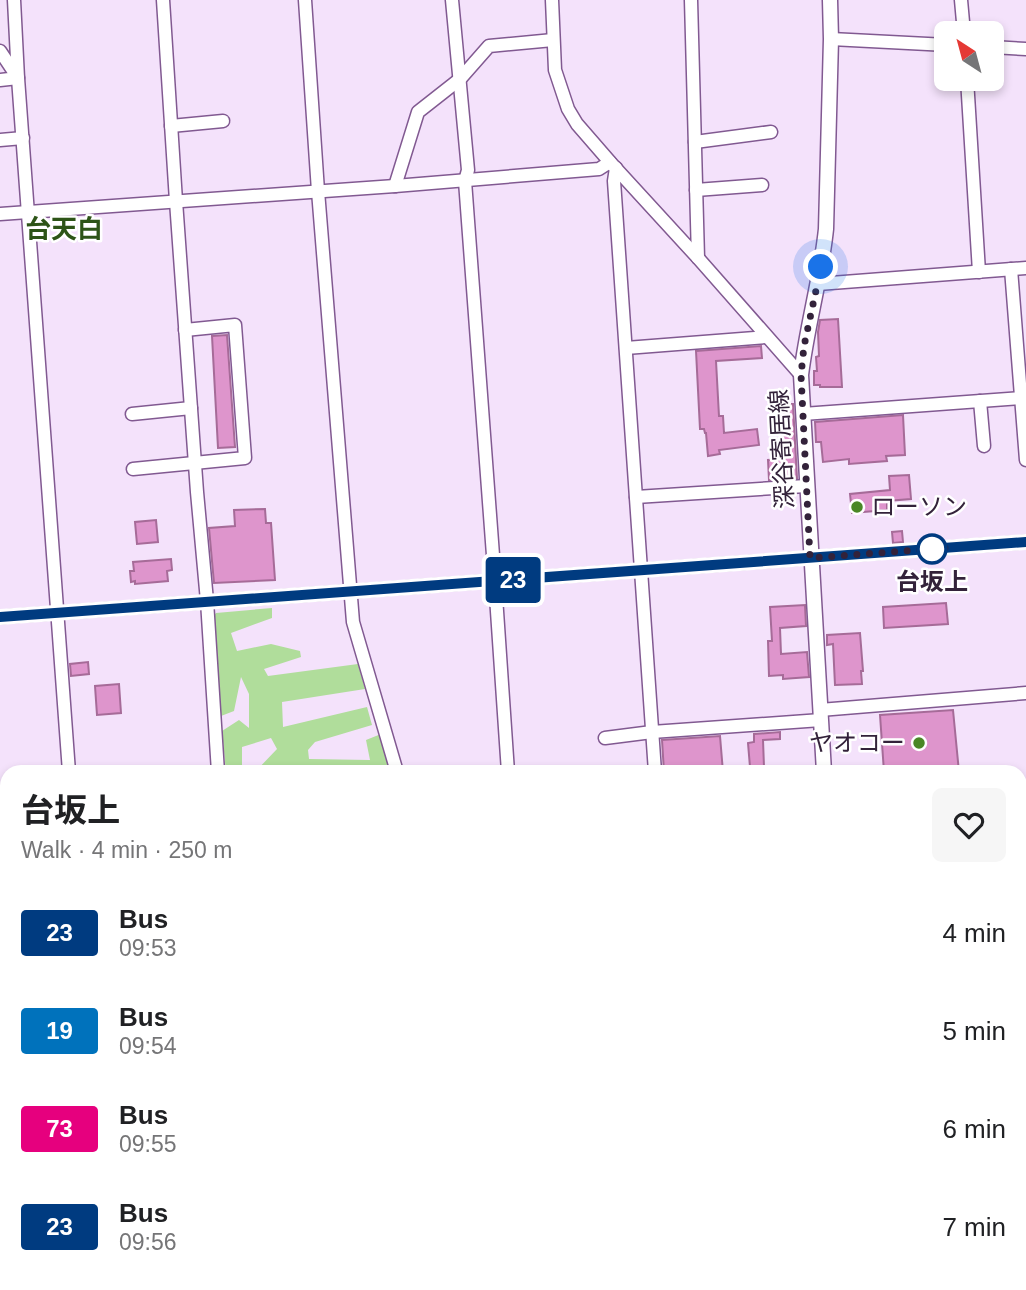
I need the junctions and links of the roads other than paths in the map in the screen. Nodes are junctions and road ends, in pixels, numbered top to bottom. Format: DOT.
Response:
graph roads {
  1 [pos="14,0"];
  2 [pos="163,0"];
  3 [pos="304,0"];
  4 [pos="452,0"];
  5 [pos="552,0"];
  6 [pos="691,0"];
  7 [pos="830,0"];
  8 [pos="961,0"];
  9 [pos="963,21"];
  10 [pos="831,39"];
  11 [pos="554,40"];
  12 [pos="934,44"];
  13 [pos="1004,48"];
  14 [pos="1026,49"];
  15 [pos="0,51"];
  16 [pos="19,78"];
  17 [pos="460,79"];
  18 [pos="0,80"];
  19 [pos="968,91"];
  20 [pos="223,121"];
  21 [pos="171,126"];
  22 [pos="771,132"];
  23 [pos="23,138"];
  24 [pos="0,140"];
  25 [pos="695,142"];
  26 [pos="613,165"];
  27 [pos="465,181"];
  28 [pos="762,185"];
  29 [pos="395,186"];
  30 [pos="696,190"];
  31 [pos="318,191"];
  32 [pos="176,201"];
  33 [pos="28,212"];
  34 [pos="0,214"];
  35 [pos="698,258"];
  36 [pos="1026,268"];
  37 [pos="1011,269"];
  38 [pos="979,272"];
  39 [pos="818,284"];
  40 [pos="185,330"];
  41 [pos="766,337"];
  42 [pos="626,348"];
  43 [pos="801,375"];
  44 [pos="1021,398"];
  45 [pos="980,401"];
  46 [pos="191,408"];
  47 [pos="132,414"];
  48 [pos="803,414"];
  49 [pos="984,446"];
  50 [pos="1026,460"];
  51 [pos="195,464"];
  52 [pos="133,470"];
  53 [pos="806,486"];
  54 [pos="636,497"];
  55 [pos="1026,542"];
  56 [pos="810,558"];
  57 [pos="641,571"];
  58 [pos="495,582"];
  59 [pos="349,592"];
  60 [pos="207,601"];
  61 [pos="58,614"];
  62 [pos="0,617"];
  63 [pos="1026,693"];
  64 [pos="820,715"];
  65 [pos="652,732"];
  66 [pos="605,738"];
  67 [pos="69,765"];
  68 [pos="218,765"];
  69 [pos="395,765"];
  70 [pos="508,765"];
  71 [pos="654,765"];
  72 [pos="824,765"];
  1 -- 16 [label="street"];
  2 -- 21 [label="street"];
  3 -- 31 [label="street"];
  4 -- 17 [label="street"];
  5 -- 11 [label="street"];
  6 -- 25 [label="street"];
  7 -- 10 [label="main road, 深谷寄居線"];
  8 -- 9 [label="street"];
  10 -- 12 [label="street"];
  10 -- 39 [label="main road, 深谷寄居線"];
  11 -- 17 [label="street"];
  11 -- 26 [label="street"];
  13 -- 14 [label="street"];
  15 -- 16 [label="street"];
  16 -- 18 [label="street"];
  16 -- 23 [label="street"];
  17 -- 27 [label="street"];
  17 -- 29 [label="street"];
  19 -- 38 [label="street"];
  20 -- 21 [label="street"];
  21 -- 32 [label="street"];
  22 -- 25 [label="street"];
  23 -- 24 [label="street"];
  23 -- 33 [label="street"];
  25 -- 30 [label="street"];
  26 -- 27 [label="street"];
  26 -- 35 [label="street"];
  26 -- 42 [label="street"];
  27 -- 29 [label="street"];
  27 -- 58 [label="street"];
  28 -- 30 [label="street"];
  29 -- 31 [label="street"];
  30 -- 35 [label="street"];
  31 -- 32 [label="street"];
  31 -- 59 [label="street"];
  32 -- 33 [label="street"];
  32 -- 40 [label="street"];
  33 -- 34 [label="street"];
  33 -- 61 [label="street"];
  35 -- 41 [label="street"];
  36 -- 37 [label="street"];
  37 -- 38 [label="street"];
  37 -- 44 [label="street"];
  38 -- 39 [label="street"];
  39 -- 43 [label="main road, 深谷寄居線"];
  40 -- 46 [label="street"];
  40 -- 51 [label="street"];
  41 -- 42 [label="street"];
  41 -- 43 [label="street"];
  42 -- 54 [label="street"];
  43 -- 48 [label="main road, 深谷寄居線"];
  44 -- 45 [label="street"];
  44 -- 50 [label="street"];
  45 -- 48 [label="street"];
  45 -- 49 [label="street"];
  46 -- 47 [label="street"];
  46 -- 51 [label="street"];
  48 -- 53 [label="main road, 深谷寄居線"];
  51 -- 52 [label="street"];
  51 -- 60 [label="street"];
  53 -- 54 [label="street"];
  53 -- 56 [label="main road, 深谷寄居線"];
  54 -- 57 [label="street"];
  55 -- 56 [label="street"];
  56 -- 57 [label="street"];
  56 -- 64 [label="main road, 深谷寄居線"];
  57 -- 58 [label="street"];
  57 -- 65 [label="street"];
  58 -- 59 [label="street"];
  58 -- 70 [label="street"];
  59 -- 60 [label="street"];
  59 -- 69 [label="street"];
  60 -- 61 [label="street"];
  60 -- 68 [label="street"];
  61 -- 62 [label="street"];
  61 -- 67 [label="street"];
  63 -- 64 [label="street"];
  64 -- 65 [label="street"];
  64 -- 72 [label="main road, 深谷寄居線"];
  65 -- 66 [label="street"];
  65 -- 71 [label="street"];
}
